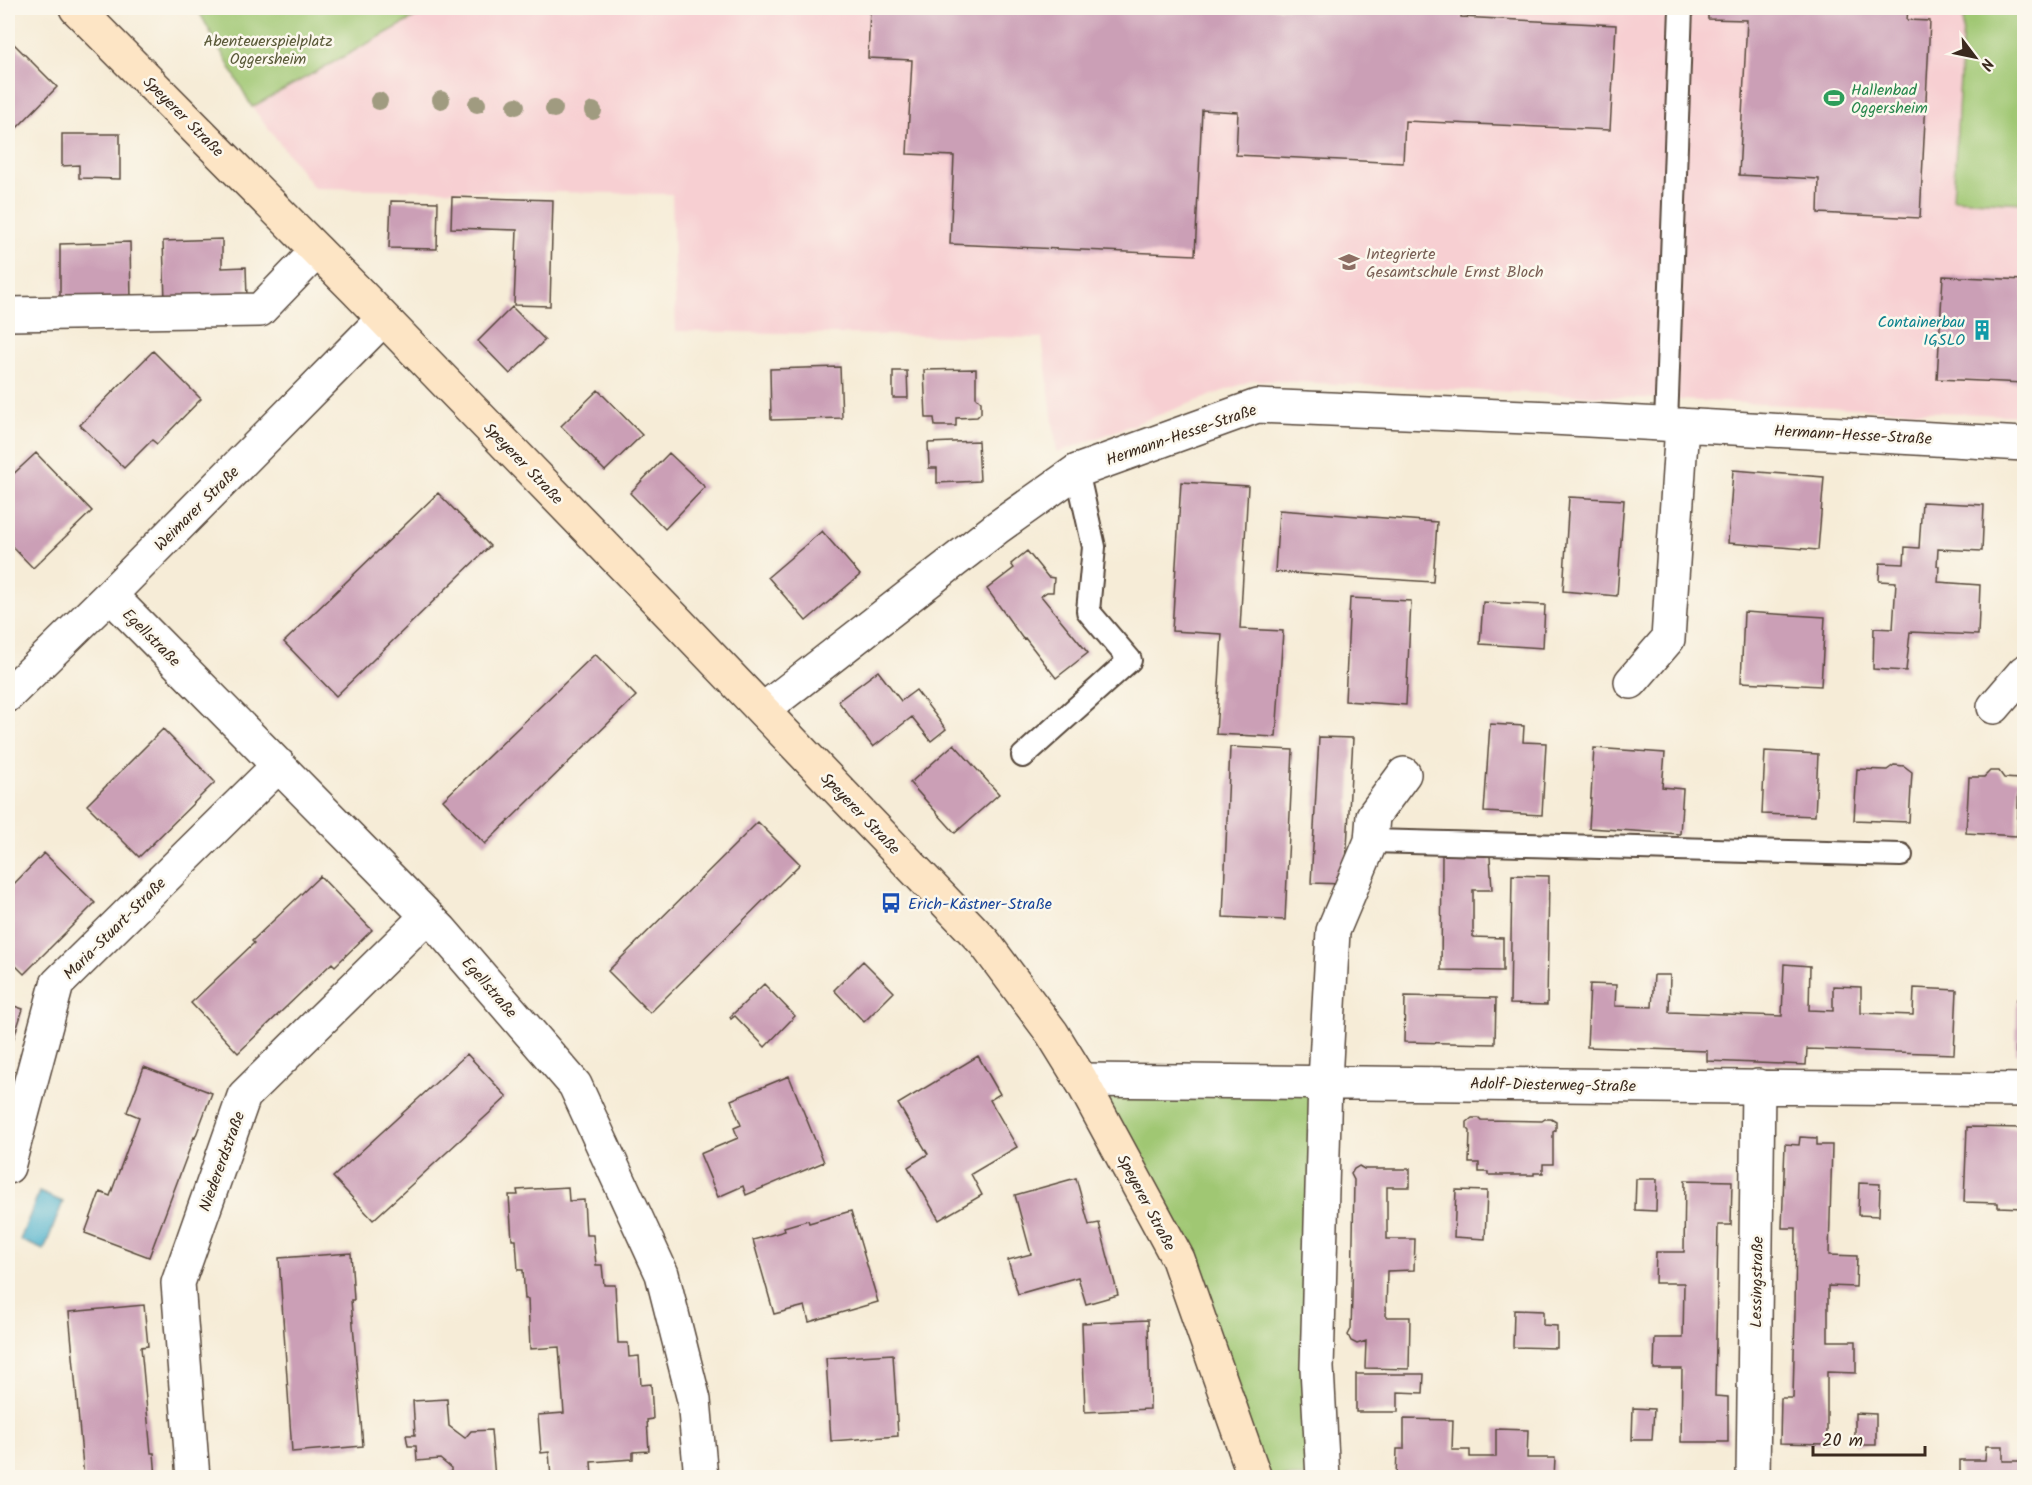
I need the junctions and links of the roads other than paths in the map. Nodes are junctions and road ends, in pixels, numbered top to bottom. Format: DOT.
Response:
graph roads {
  1 [pos="76,8"];
  2 [pos="1681,8"];
  3 [pos="317,251"];
  4 [pos="8,314"];
  5 [pos="383,319"];
  6 [pos="1674,424"];
  7 [pos="2025,444"];
  8 [pos="1077,471"];
  9 [pos="110,595"];
  10 [pos="2025,672"];
  11 [pos="1631,682"];
  12 [pos="8,695"];
  13 [pos="1994,706"];
  14 [pos="763,710"];
  15 [pos="1023,756"];
  16 [pos="279,765"];
  17 [pos="1404,774"];
  18 [pos="1371,842"];
  19 [pos="1900,855"];
  20 [pos="427,916"];
  21 [pos="1081,1080"];
  22 [pos="1325,1081"];
  23 [pos="1758,1086"];
  24 [pos="2025,1090"];
  25 [pos="8,1167"];
  26 [pos="193,1478"];
  27 [pos="701,1478"];
  28 [pos="1255,1478"];
  29 [pos="1323,1478"];
  30 [pos="1753,1478"];
  1 -- 3 [label="street, Speyerer Straße"];
  2 -- 6 [label="lane"];
  3 -- 4 [label="street"];
  3 -- 5 [label="street, Speyerer Straße"];
  5 -- 9 [label="street, Weimarer Straße"];
  5 -- 14 [label="street, Speyerer Straße"];
  6 -- 7 [label="street, Hermann-Hesse-Straße"];
  6 -- 8 [label="street, Hermann-Hesse-Straße"];
  6 -- 11 [label="street"];
  8 -- 14 [label="street, Hermann-Hesse-Straße"];
  8 -- 15 [label="lane"];
  9 -- 12 [label="street, Weimarer Straße"];
  9 -- 16 [label="street, Egellstraße"];
  10 -- 13 [label="street"];
  14 -- 21 [label="street, Speyerer Straße"];
  16 -- 20 [label="street, Egellstraße"];
  16 -- 25 [label="street, Maria-Stuart-Straße"];
  17 -- 18 [label="street"];
  18 -- 19 [label="lane"];
  18 -- 22 [label="street"];
  20 -- 26 [label="street, Niedererdstraße"];
  20 -- 27 [label="street, Egellstraße"];
  21 -- 22 [label="street, Adolf-Diesterweg-Straße"];
  21 -- 28 [label="street, Speyerer Straße"];
  22 -- 23 [label="street, Adolf-Diesterweg-Straße"];
  22 -- 29 [label="street"];
  23 -- 24 [label="street, Adolf-Diesterweg-Straße"];
  23 -- 30 [label="street, Lessingstraße"];
}
